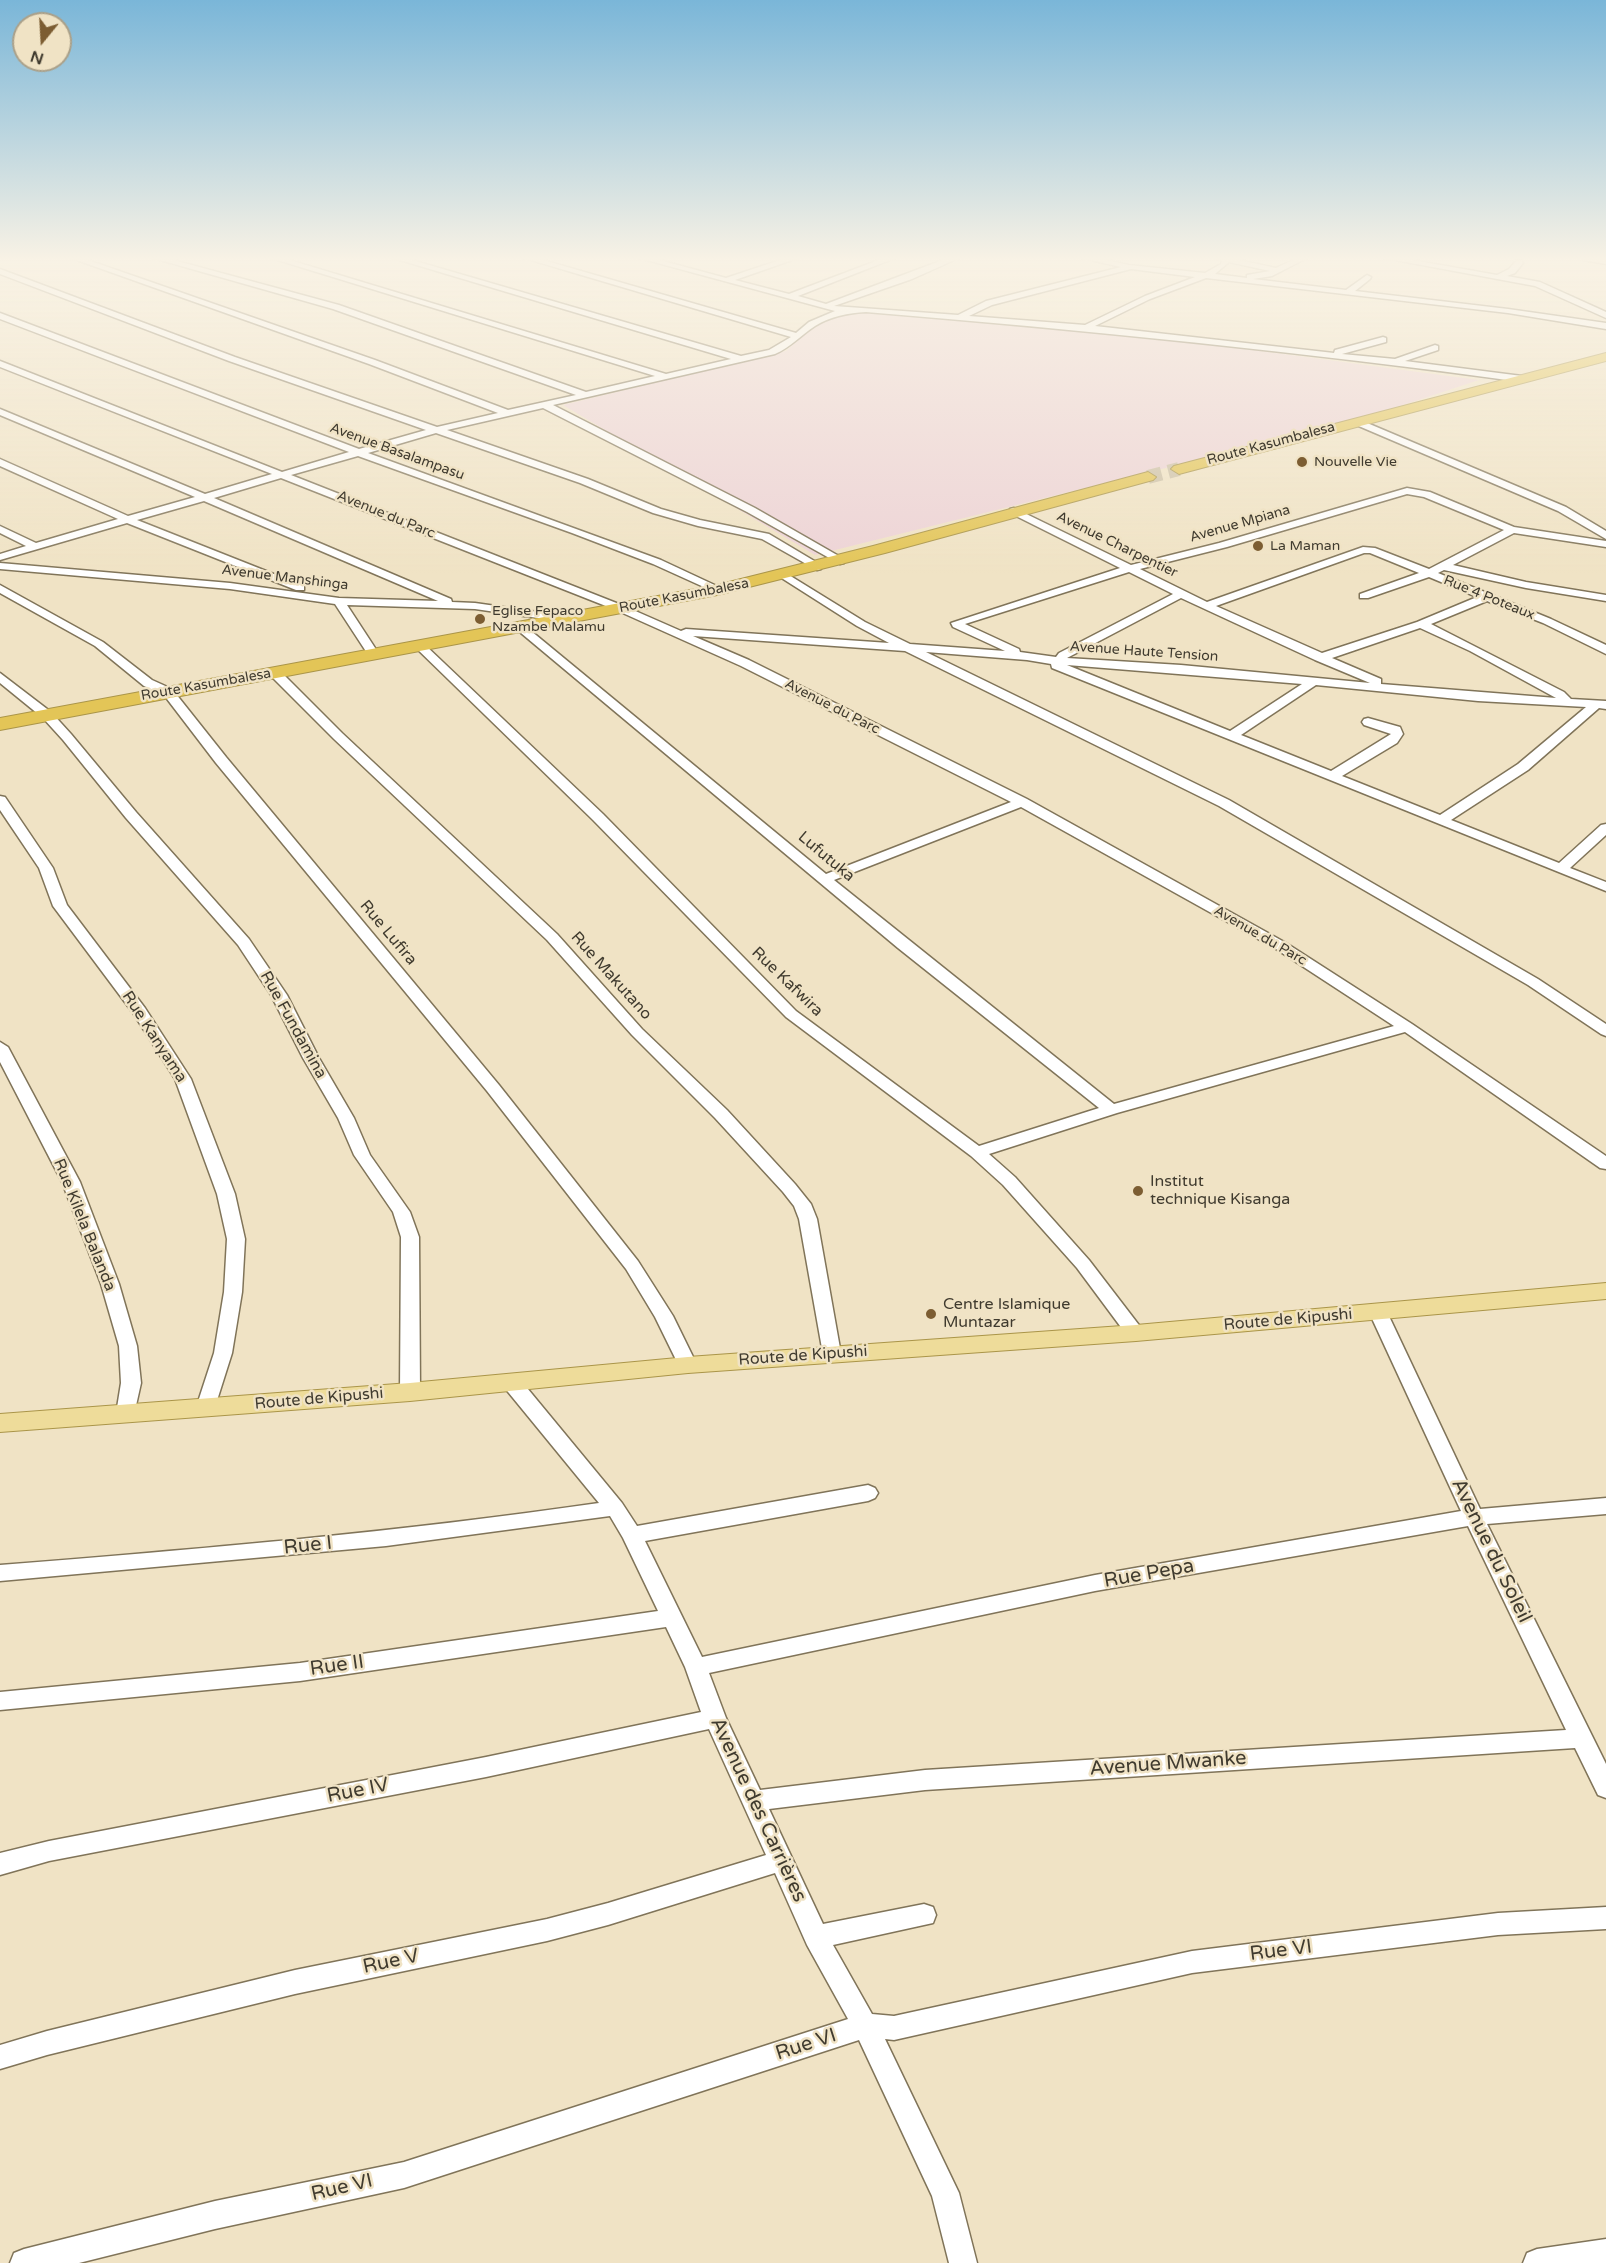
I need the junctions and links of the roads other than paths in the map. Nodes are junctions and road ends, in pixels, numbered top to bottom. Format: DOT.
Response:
graph roads {
  1 [pos="0,364"];
  2 [pos="125,364"];
  3 [pos="245,364"];
  4 [pos="373,364"];
  5 [pos="495,364"];
  6 [pos="623,364"];
  7 [pos="718,364"];
  8 [pos="1407,364"];
  9 [pos="1581,364"];
  10 [pos="667,377"];
  11 [pos="1522,379"];
  12 [pos="588,396"];
  13 [pos="545,405"];
  14 [pos="0,412"];
  15 [pos="507,413"];
  16 [pos="1357,422"];
  17 [pos="435,430"];
  18 [pos="360,453"];
  19 [pos="0,462"];
  20 [pos="1179,469"];
  21 [pos="285,475"];
  22 [pos="1148,477"];
  23 [pos="205,497"];
  24 [pos="1014,511"];
  25 [pos="128,520"];
  26 [pos="0,529"];
  27 [pos="1512,530"];
  28 [pos="1606,536"];
  29 [pos="1606,544"];
  30 [pos="36,547"];
  31 [pos="0,557"];
  32 [pos="840,561"];
  33 [pos="0,566"];
  34 [pos="1442,566"];
  35 [pos="817,567"];
  36 [pos="1131,567"];
  37 [pos="1428,574"];
  38 [pos="784,575"];
  39 [pos="0,588"];
  40 [pos="717,590"];
  41 [pos="1181,594"];
  42 [pos="1364,596"];
  43 [pos="1488,596"];
  44 [pos="1606,598"];
  45 [pos="333,600"];
  46 [pos="453,604"];
  47 [pos="1206,606"];
  48 [pos="620,608"];
  49 [pos="566,619"];
  50 [pos="1422,624"];
  51 [pos="521,628"];
  52 [pos="679,632"];
  53 [pos="420,646"];
  54 [pos="911,648"];
  55 [pos="1606,650"];
  56 [pos="373,654"];
  57 [pos="1027,656"];
  58 [pos="1319,658"];
  59 [pos="1042,660"];
  60 [pos="1060,661"];
  61 [pos="275,673"];
  62 [pos="0,677"];
  63 [pos="1315,681"];
  64 [pos="1392,689"];
  65 [pos="168,692"];
  66 [pos="1566,702"];
  67 [pos="1602,705"];
  68 [pos="46,715"];
  69 [pos="1368,722"];
  70 [pos="0,724"];
  71 [pos="1232,736"];
  72 [pos="1332,776"];
  73 [pos="0,800"];
  74 [pos="1022,802"];
  75 [pos="1442,820"];
  76 [pos="1606,828"];
  77 [pos="1562,868"];
  78 [pos="825,879"];
  79 [pos="1606,887"];
  80 [pos="1407,1027"];
  81 [pos="1606,1031"];
  82 [pos="0,1047"];
  83 [pos="1112,1110"];
  84 [pos="977,1152"];
  85 [pos="1606,1164"];
  86 [pos="1606,1291"];
  87 [pos="1378,1312"];
  88 [pos="1136,1333"];
  89 [pos="832,1354"];
  90 [pos="688,1365"];
  91 [pos="511,1382"];
  92 [pos="410,1392"];
  93 [pos="206,1408"];
  94 [pos="126,1414"];
  95 [pos="0,1423"];
  96 [pos="868,1493"];
  97 [pos="1606,1506"];
  98 [pos="615,1508"];
  99 [pos="1474,1517"];
  100 [pos="632,1535"];
  101 [pos="0,1573"];
  102 [pos="672,1617"];
  103 [pos="696,1667"];
  104 [pos="0,1701"];
  105 [pos="715,1718"];
  106 [pos="1582,1738"];
  107 [pos="1606,1788"];
  108 [pos="755,1801"];
  109 [pos="781,1861"];
  110 [pos="0,1863"];
  111 [pos="924,1914"];
  112 [pos="1606,1918"];
  113 [pos="816,1937"];
  114 [pos="865,2026"];
  115 [pos="0,2057"];
  116 [pos="1606,2253"];
  117 [pos="24,2263"];
  118 [pos="963,2263"];
  119 [pos="1537,2263"];
  1 -- 21 [label="street, Avenue du Parc"];
  2 -- 18 [label="street, Avenue Basalampasu"];
  3 -- 17 [label="street"];
  4 -- 15 [label="street"];
  5 -- 12 [label="street"];
  6 -- 10 [label="street"];
  7 -- 10 [label="street"];
  8 -- 11 [label="street"];
  9 -- 11 [label="highway, Route Kasumbalesa"];
  10 -- 12 [label="street"];
  11 -- 16 [label="highway, Route Kasumbalesa"];
  12 -- 13 [label="street"];
  13 -- 15 [label="street"];
  13 -- 32 [label="street"];
  14 -- 23 [label="street"];
  15 -- 17 [label="street"];
  16 -- 20 [label="highway, Route Kasumbalesa"];
  16 -- 28 [label="street"];
  17 -- 18 [label="street"];
  17 -- 35 [label="street"];
  18 -- 21 [label="street"];
  18 -- 40 [label="street, Avenue Basalampasu"];
  19 -- 25 [label="street"];
  21 -- 23 [label="street"];
  21 -- 48 [label="street, Avenue du Parc"];
  22 -- 24 [label="highway, Route Kasumbalesa"];
  23 -- 25 [label="street"];
  23 -- 46 [label="street"];
  24 -- 32 [label="highway, Route Kasumbalesa"];
  24 -- 36 [label="street, Avenue Charpentier"];
  25 -- 30 [label="street"];
  25 -- 45 [label="street"];
  26 -- 30 [label="street"];
  27 -- 29 [label="street, Avenue Mpiana"];
  27 -- 34 [label="street"];
  27 -- 36 [label="street, Avenue Mpiana"];
  30 -- 31 [label="street"];
  32 -- 35 [label="highway, Route Kasumbalesa"];
  33 -- 45 [label="street, Avenue Manshinga"];
  34 -- 37 [label="street"];
  34 -- 44 [label="street"];
  35 -- 38 [label="highway, Route Kasumbalesa"];
  36 -- 41 [label="street, Avenue Charpentier"];
  36 -- 57 [label="street, Avenue Mpiana"];
  37 -- 42 [label="street"];
  37 -- 43 [label="street, Rue 4 Poteaux"];
  37 -- 47 [label="street, Rue 4 Poteaux"];
  38 -- 40 [label="highway, Route Kasumbalesa"];
  38 -- 54 [label="street"];
  39 -- 65 [label="street, Rue Lufira"];
  40 -- 48 [label="highway, Route Kasumbalesa"];
  41 -- 47 [label="street, Avenue Charpentier"];
  41 -- 60 [label="street"];
  43 -- 50 [label="street"];
  43 -- 55 [label="street, Rue 4 Poteaux"];
  45 -- 46 [label="street, Avenue Manshinga"];
  45 -- 56 [label="street"];
  46 -- 49 [label="street, Avenue Manshinga"];
  47 -- 58 [label="street, Avenue Charpentier"];
  48 -- 49 [label="highway, Route Kasumbalesa"];
  48 -- 52 [label="street, Avenue du Parc"];
  49 -- 51 [label="highway, Route Kasumbalesa"];
  50 -- 58 [label="street"];
  50 -- 66 [label="street"];
  51 -- 53 [label="highway, Route Kasumbalesa"];
  51 -- 78 [label="street, Lufutuka"];
  52 -- 54 [label="street, Avenue Haute Tension"];
  52 -- 74 [label="street, Avenue du Parc"];
  53 -- 56 [label="highway, Route Kasumbalesa"];
  53 -- 84 [label="street, Rue Kafwira"];
  54 -- 57 [label="street, Avenue Haute Tension"];
  54 -- 81 [label="street"];
  56 -- 61 [label="highway, Route Kasumbalesa"];
  57 -- 59 [label="street, Avenue Haute Tension"];
  58 -- 64 [label="street, Avenue Charpentier"];
  59 -- 60 [label="street, Avenue Haute Tension"];
  59 -- 71 [label="street"];
  60 -- 63 [label="street, Avenue Haute Tension"];
  61 -- 65 [label="highway, Route Kasumbalesa"];
  61 -- 89 [label="street, Rue Makutano"];
  62 -- 68 [label="street"];
  63 -- 64 [label="street, Avenue Haute Tension"];
  63 -- 71 [label="street"];
  64 -- 66 [label="street, Avenue Haute Tension"];
  65 -- 68 [label="highway, Route Kasumbalesa"];
  65 -- 90 [label="street, Rue Lufira"];
  66 -- 67 [label="street, Avenue Haute Tension"];
  67 -- 75 [label="street"];
  68 -- 70 [label="highway, Route Kasumbalesa"];
  68 -- 92 [label="street, Rue Fundamina"];
  69 -- 72 [label="street"];
  71 -- 72 [label="street"];
  72 -- 75 [label="street"];
  73 -- 93 [label="street, Rue Kanyama"];
  74 -- 78 [label="street"];
  74 -- 80 [label="street, Avenue du Parc"];
  75 -- 77 [label="street"];
  76 -- 77 [label="street"];
  77 -- 79 [label="street"];
  78 -- 83 [label="street, Lufutuka"];
  80 -- 83 [label="street"];
  80 -- 85 [label="street, Avenue du Parc"];
  82 -- 94 [label="street, Rue Kilela Balanda"];
  83 -- 84 [label="street"];
  84 -- 88 [label="street, Rue Kafwira"];
  86 -- 87 [label="main road, Route de Kipushi"];
  87 -- 88 [label="main road, Route de Kipushi"];
  87 -- 99 [label="street, Avenue du Soleil"];
  88 -- 89 [label="main road, Route de Kipushi"];
  89 -- 90 [label="main road, Route de Kipushi"];
  90 -- 91 [label="main road, Route de Kipushi"];
  91 -- 92 [label="main road, Route de Kipushi"];
  91 -- 98 [label="street, Avenue des Carrières"];
  92 -- 93 [label="main road, Route de Kipushi"];
  93 -- 94 [label="main road, Route de Kipushi"];
  94 -- 95 [label="main road, Route de Kipushi"];
  96 -- 100 [label="street"];
  97 -- 99 [label="street, Rue Pepa"];
  98 -- 100 [label="street, Avenue des Carrières"];
  98 -- 101 [label="street, Rue I"];
  99 -- 103 [label="street, Rue Pepa"];
  99 -- 106 [label="street, Avenue du Soleil"];
  100 -- 102 [label="street, Avenue des Carrières"];
  102 -- 103 [label="street, Avenue des Carrières"];
  102 -- 104 [label="street, Rue II"];
  103 -- 105 [label="street, Avenue des Carrières"];
  105 -- 108 [label="street, Avenue des Carrières"];
  105 -- 110 [label="street, Rue IV"];
  106 -- 107 [label="street, Avenue du Soleil"];
  106 -- 108 [label="street, Avenue Mwanke"];
  108 -- 109 [label="street, Avenue des Carrières"];
  109 -- 113 [label="street, Avenue des Carrières"];
  109 -- 115 [label="street, Rue V"];
  111 -- 113 [label="street"];
  112 -- 114 [label="street, Rue VI"];
  113 -- 114 [label="street, Avenue des Carrières"];
  114 -- 117 [label="street, Rue VI"];
  114 -- 118 [label="street, Avenue des Carrières"];
  116 -- 119 [label="street"];
}
